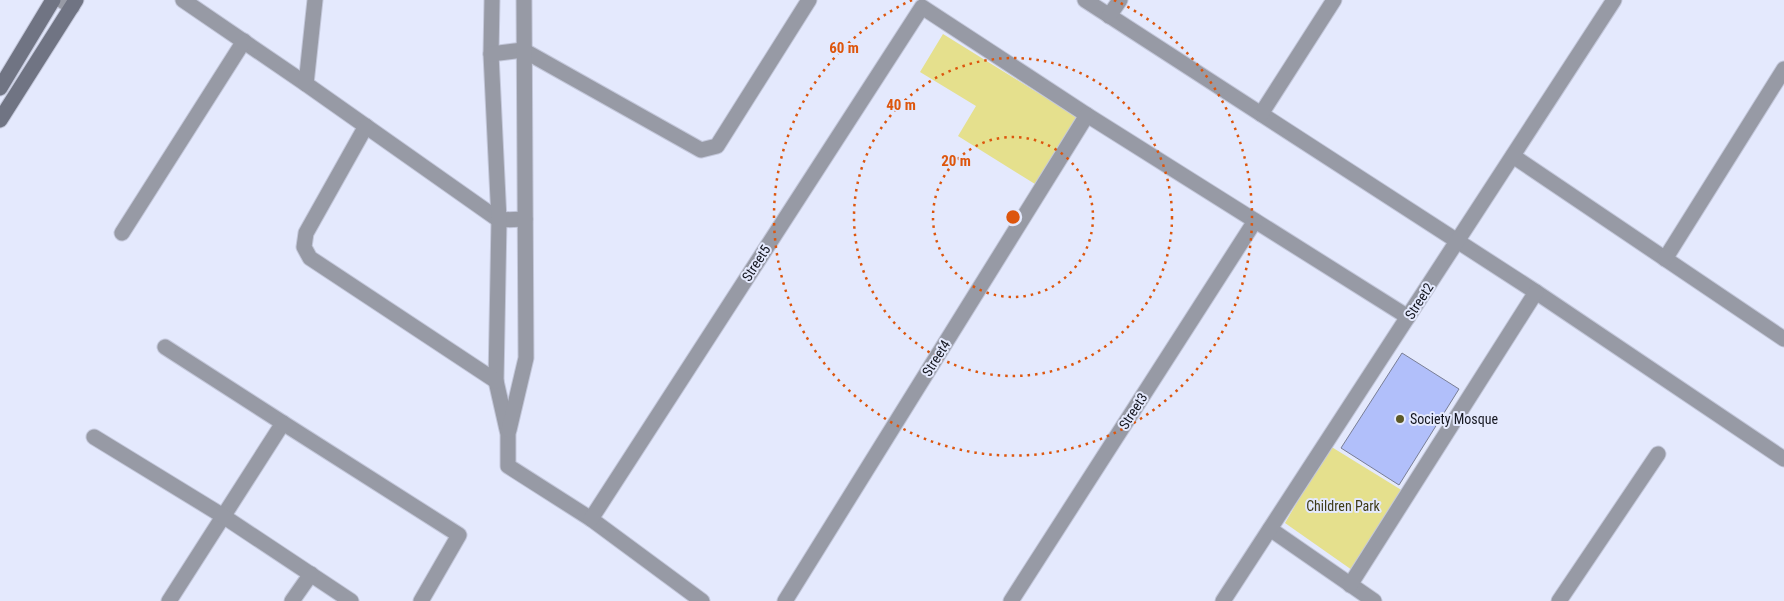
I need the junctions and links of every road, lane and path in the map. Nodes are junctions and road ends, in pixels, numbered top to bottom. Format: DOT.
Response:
graph roads {
  1 [pos="53,0"];
  2 [pos="183,0"];
  3 [pos="315,0"];
  4 [pos="492,0"];
  5 [pos="524,0"];
  6 [pos="809,0"];
  7 [pos="1085,0"];
  8 [pos="1120,0"];
  9 [pos="1334,0"];
  10 [pos="1614,0"];
  11 [pos="69,2"];
  12 [pos="1109,16"];
  13 [pos="244,41"];
  14 [pos="523,50"];
  15 [pos="491,54"];
  16 [pos="1784,69"];
  17 [pos="306,84"];
  18 [pos="0,88"];
  19 [pos="1261,114"];
  20 [pos="1087,115"];
  21 [pos="0,120"];
  22 [pos="366,126"];
  23 [pos="1513,156"];
  24 [pos="525,219"];
  25 [pos="499,220"];
  26 [pos="1255,221"];
  27 [pos="122,233"];
  28 [pos="1458,241"];
  29 [pos="1665,259"];
  30 [pos="1536,292"];
  31 [pos="1408,317"];
  32 [pos="1784,339"];
  33 [pos="164,347"];
  34 [pos="496,381"];
  35 [pos="283,423"];
  36 [pos="508,434"];
  37 [pos="94,437"];
  38 [pos="1658,454"];
  39 [pos="1784,459"];
  40 [pos="223,516"];
  41 [pos="591,519"];
  42 [pos="1270,529"];
  43 [pos="311,574"];
  44 [pos="1350,584"];
  45 [pos="169,601"];
  46 [pos="292,601"];
  47 [pos="351,601"];
  48 [pos="421,601"];
  49 [pos="702,601"];
  50 [pos="785,601"];
  51 [pos="1011,601"];
  52 [pos="1224,601"];
  53 [pos="1374,601"];
  54 [pos="1559,601"];
  1 -- 18 [label="street"];
  2 -- 13 [label="street"];
  3 -- 17 [label="street"];
  4 -- 15 [label="street"];
  5 -- 14 [label="street"];
  6 -- 14 [label="street"];
  7 -- 12 [label="street"];
  8 -- 12 [label="street"];
  9 -- 19 [label="street"];
  10 -- 23 [label="street, Street2"];
  11 -- 21 [label="street"];
  12 -- 19 [label="street"];
  13 -- 17 [label="street"];
  13 -- 27 [label="street"];
  14 -- 15 [label="street"];
  14 -- 24 [label="street"];
  15 -- 25 [label="street"];
  16 -- 29 [label="street"];
  17 -- 22 [label="street"];
  19 -- 28 [label="street"];
  20 -- 26 [label="street"];
  20 -- 41 [label="street, Street5"];
  20 -- 50 [label="street, Street4"];
  22 -- 25 [label="street"];
  22 -- 34 [label="street"];
  23 -- 28 [label="street, Street2"];
  23 -- 29 [label="street"];
  24 -- 25 [label="street"];
  24 -- 36 [label="street"];
  25 -- 34 [label="street"];
  26 -- 31 [label="street"];
  26 -- 51 [label="street, Street3"];
  28 -- 30 [label="street"];
  28 -- 31 [label="street, Street2"];
  29 -- 32 [label="street"];
  30 -- 39 [label="street"];
  30 -- 44 [label="street"];
  31 -- 42 [label="street, Street2"];
  33 -- 35 [label="street"];
  34 -- 36 [label="street"];
  35 -- 40 [label="street"];
  35 -- 48 [label="street"];
  36 -- 41 [label="street"];
  37 -- 40 [label="street"];
  38 -- 54 [label="street"];
  40 -- 43 [label="street"];
  40 -- 45 [label="street"];
  41 -- 49 [label="street"];
  42 -- 44 [label="street"];
  42 -- 52 [label="street, Street2"];
  43 -- 46 [label="street"];
  43 -- 47 [label="street"];
  44 -- 53 [label="street"];
}
